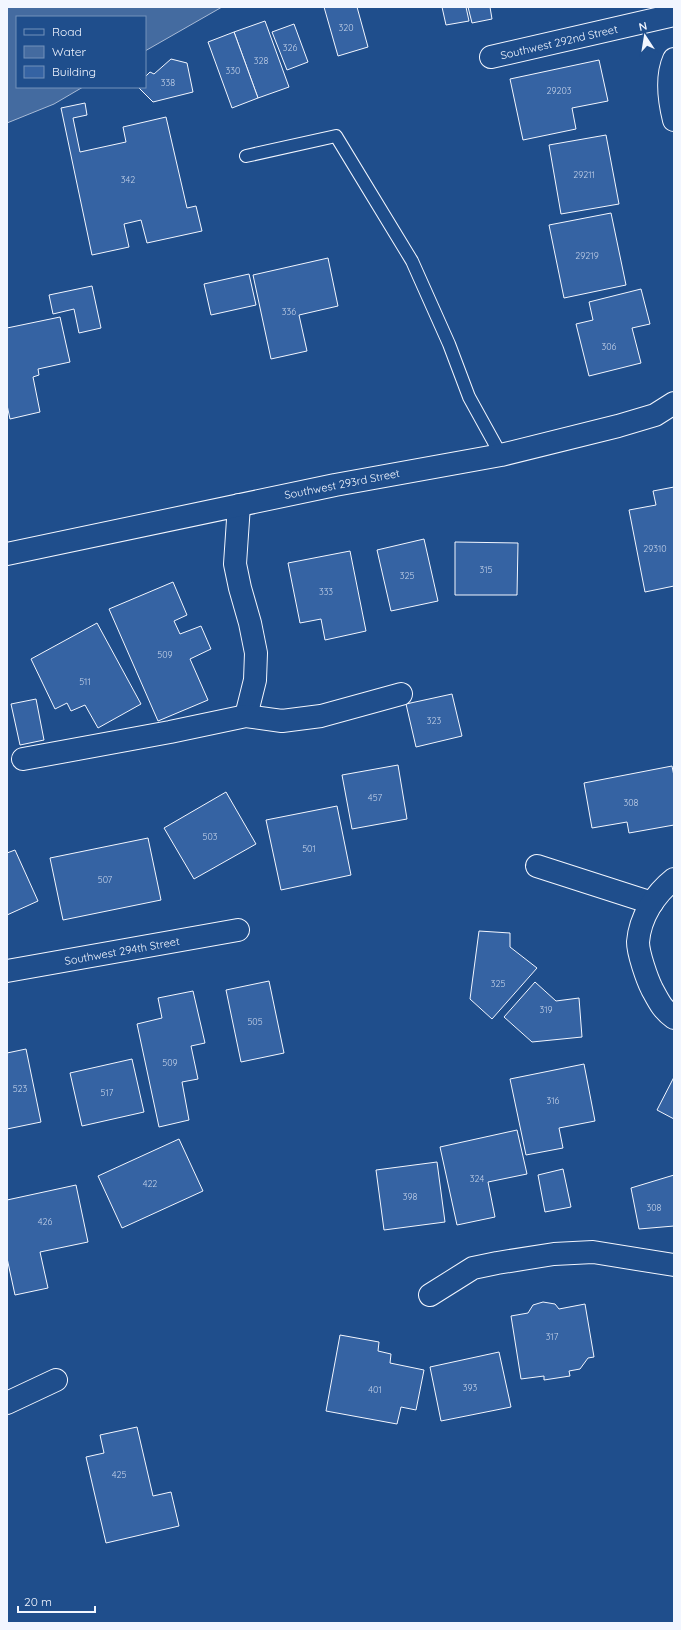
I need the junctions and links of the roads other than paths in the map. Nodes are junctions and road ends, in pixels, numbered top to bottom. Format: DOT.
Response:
graph roads {
  1 [pos="674,15"];
  2 [pos="491,57"];
  3 [pos="674,58"];
  4 [pos="674,120"];
  5 [pos="246,156"];
  6 [pos="674,404"];
  7 [pos="501,455"];
  8 [pos="239,505"];
  9 [pos="7,554"];
  10 [pos="401,694"];
  11 [pos="246,716"];
  12 [pos="23,759"];
  13 [pos="537,866"];
  14 [pos="674,879"];
  15 [pos="652,903"];
  16 [pos="238,930"];
  17 [pos="7,971"];
  18 [pos="674,1018"];
  19 [pos="674,1265"];
  20 [pos="430,1296"];
  21 [pos="56,1380"];
  22 [pos="7,1403"];
  1 -- 2 [label="street, Southwest 292nd Street"];
  3 -- 4 [label="street"];
  5 -- 7 [label="lane"];
  6 -- 7 [label="street, Southwest 293rd Street"];
  7 -- 8 [label="street, Southwest 293rd Street"];
  8 -- 9 [label="street, Southwest 293rd Street"];
  8 -- 11 [label="street"];
  10 -- 11 [label="street"];
  11 -- 12 [label="street"];
  13 -- 15 [label="street"];
  14 -- 15 [label="street"];
  15 -- 18 [label="street"];
  16 -- 17 [label="street, Southwest 294th Street"];
  19 -- 20 [label="street"];
  21 -- 22 [label="street"];
}
